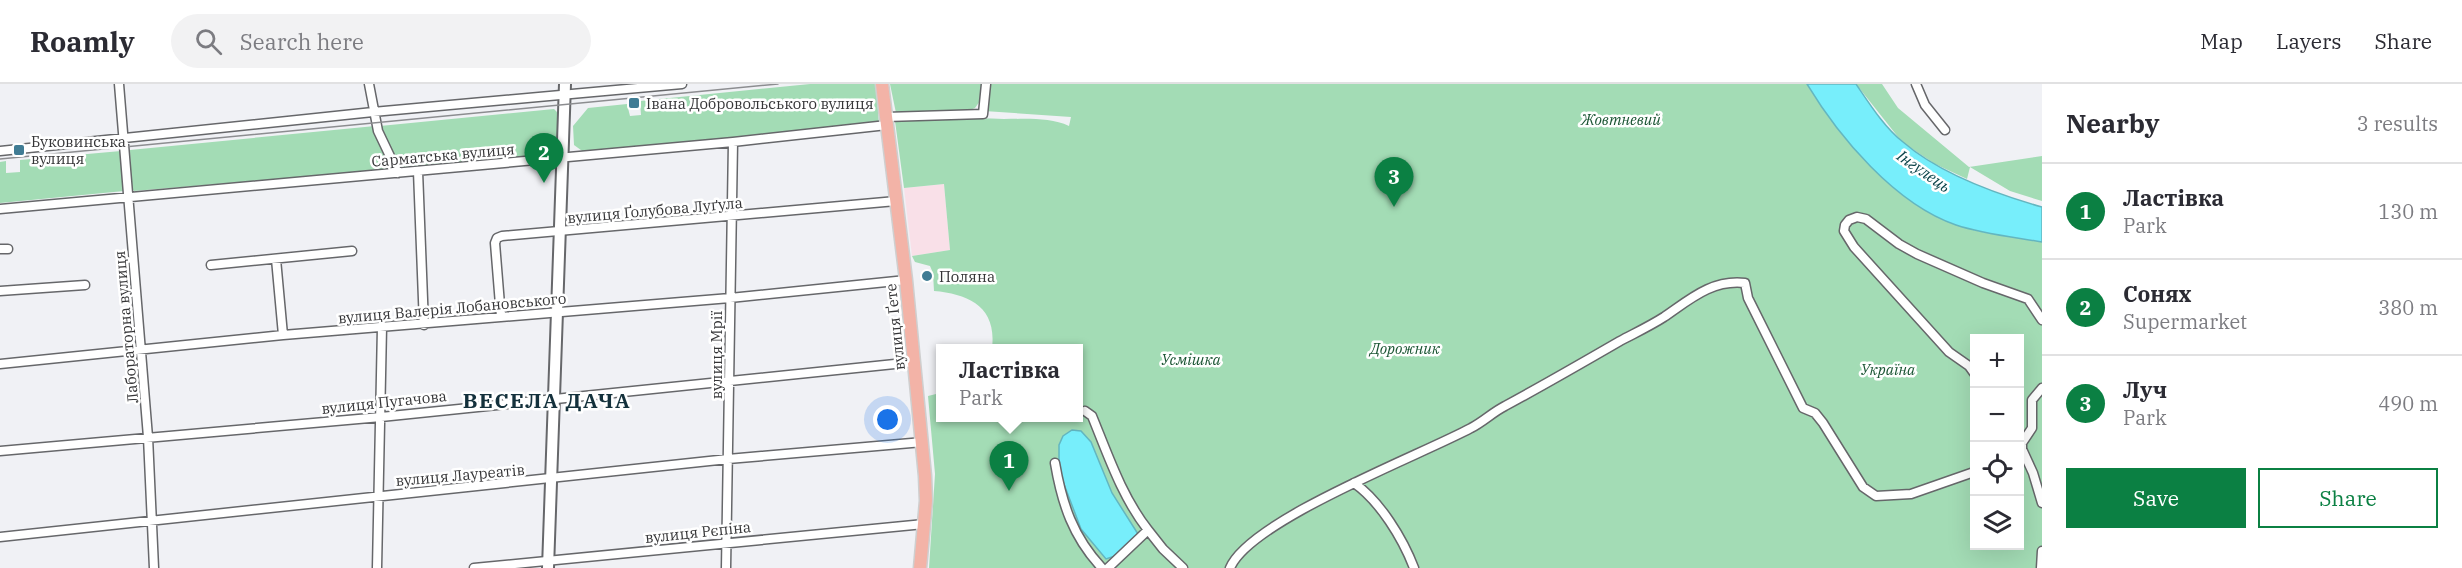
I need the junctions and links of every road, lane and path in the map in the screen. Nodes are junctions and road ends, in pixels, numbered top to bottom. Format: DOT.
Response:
graph roads {
  1 [pos="119,84"];
  2 [pos="369,84"];
  3 [pos="682,84"];
  4 [pos="882,84"];
  5 [pos="986,84"];
  6 [pos="1916,84"];
  7 [pos="670,85"];
  8 [pos="564,90"];
  9 [pos="374,112"];
  10 [pos="887,121"];
  11 [pos="1945,129"];
  12 [pos="124,138"];
  13 [pos="733,142"];
  14 [pos="0,151"];
  15 [pos="562,158"];
  16 [pos="418,171"];
  17 [pos="398,173"];
  18 [pos="129,197"];
  19 [pos="896,201"];
  20 [pos="0,209"];
  21 [pos="731,217"];
  22 [pos="561,231"];
  23 [pos="352,252"];
  24 [pos="276,259"];
  25 [pos="211,264"];
  26 [pos="906,280"];
  27 [pos="85,285"];
  28 [pos="0,291"];
  29 [pos="730,298"];
  30 [pos="558,313"];
  31 [pos="501,317"];
  32 [pos="2042,320"];
  33 [pos="424,325"];
  34 [pos="382,327"];
  35 [pos="283,336"];
  36 [pos="141,351"];
  37 [pos="914,362"];
  38 [pos="0,364"];
  39 [pos="1970,367"];
  40 [pos="730,382"];
  41 [pos="2042,388"];
  42 [pos="553,399"];
  43 [pos="1085,411"];
  44 [pos="381,417"];
  45 [pos="148,437"];
  46 [pos="923,442"];
  47 [pos="2023,442"];
  48 [pos="0,451"];
  49 [pos="2024,455"];
  50 [pos="728,459"];
  51 [pos="1055,463"];
  52 [pos="1970,473"];
  53 [pos="551,480"];
  54 [pos="1354,483"];
  55 [pos="379,496"];
  56 [pos="2042,503"];
  57 [pos="151,521"];
  58 [pos="924,524"];
  59 [pos="1148,530"];
  60 [pos="0,537"];
  61 [pos="726,542"];
  62 [pos="2042,551"];
  63 [pos="548,564"];
  64 [pos="153,568"];
  65 [pos="377,568"];
  66 [pos="474,568"];
  67 [pos="726,568"];
  68 [pos="920,568"];
  69 [pos="1102,568"];
  70 [pos="1108,568"];
  71 [pos="1183,568"];
  72 [pos="1230,568"];
  73 [pos="1414,568"];
  74 [pos="2041,568"];
  1 -- 12 [label="street, Лабораторна вулиця"];
  2 -- 9 [label="street"];
  3 -- 7 [label="street"];
  4 -- 10 [label="main road, вулиця Ґете"];
  5 -- 10 [label="street, Сарматська вулиця"];
  6 -- 11 [label="street"];
  7 -- 8 [label="street"];
  8 -- 9 [label="street"];
  8 -- 15 [label="street"];
  9 -- 12 [label="street"];
  9 -- 17 [label="street"];
  10 -- 13 [label="street, Сарматська вулиця"];
  10 -- 19 [label="main road, вулиця Ґете"];
  12 -- 14 [label="street"];
  12 -- 18 [label="street, Лабораторна вулиця"];
  13 -- 15 [label="street, Сарматська вулиця"];
  13 -- 21 [label="street, вулиця Мрії"];
  15 -- 16 [label="street, Сарматська вулиця"];
  15 -- 22 [label="street"];
  16 -- 17 [label="street, Сарматська вулиця"];
  16 -- 33 [label="street"];
  17 -- 18 [label="street, Сарматська вулиця"];
  18 -- 20 [label="street, Сарматська вулиця"];
  18 -- 36 [label="street, Лабораторна вулиця"];
  19 -- 21 [label="street, вулиця Ґолубова Луґула"];
  19 -- 26 [label="main road, вулиця Ґете"];
  21 -- 22 [label="street, вулиця Ґолубова Луґула"];
  21 -- 29 [label="street, вулиця Мрії"];
  22 -- 30 [label="street"];
  22 -- 31 [label="street, вулиця Ґолубова Луґула"];
  23 -- 24 [label="street"];
  24 -- 25 [label="street"];
  24 -- 35 [label="street"];
  26 -- 29 [label="street, вулиця Валерія Лобановського"];
  26 -- 37 [label="main road, вулиця Ґете"];
  27 -- 28 [label="street"];
  29 -- 30 [label="street, вулиця Валерія Лобановського"];
  29 -- 40 [label="street, вулиця Мрії"];
  30 -- 31 [label="street, вулиця Валерія Лобановського"];
  30 -- 42 [label="street"];
  31 -- 33 [label="street, вулиця Валерія Лобановського"];
  32 -- 39 [label="street"];
  33 -- 34 [label="street, вулиця Валерія Лобановського"];
  34 -- 35 [label="street, вулиця Валерія Лобановського"];
  34 -- 44 [label="street"];
  35 -- 36 [label="street, вулиця Валерія Лобановського"];
  36 -- 38 [label="street, вулиця Валерія Лобановського"];
  36 -- 45 [label="street, Лабораторна вулиця"];
  37 -- 40 [label="street, вулиця Пугачова"];
  37 -- 46 [label="main road, вулиця Ґете"];
  40 -- 42 [label="street, вулиця Пугачова"];
  40 -- 50 [label="street, вулиця Мрії"];
  41 -- 47 [label="street"];
  42 -- 44 [label="street, вулиця Пугачова"];
  42 -- 53 [label="street"];
  43 -- 59 [label="street"];
  44 -- 45 [label="street, вулиця Пугачова"];
  44 -- 55 [label="street"];
  45 -- 48 [label="street, вулиця Пугачова"];
  45 -- 57 [label="street, Лабораторна вулиця"];
  46 -- 50 [label="street, вулиця Лауреатів"];
  46 -- 58 [label="main road, вулиця Ґете"];
  49 -- 56 [label="street"];
  50 -- 53 [label="street, вулиця Лауреатів"];
  50 -- 61 [label="street, вулиця Мрії"];
  51 -- 69 [label="street"];
  52 -- 54 [label="street"];
  53 -- 55 [label="street, вулиця Лауреатів"];
  53 -- 63 [label="street"];
  54 -- 72 [label="street"];
  54 -- 73 [label="street"];
  55 -- 57 [label="street, вулиця Лауреатів"];
  55 -- 65 [label="street"];
  57 -- 60 [label="street, вулиця Лауреатів"];
  57 -- 64 [label="street, Лабораторна вулиця"];
  58 -- 61 [label="street, вулиця Рєпіна"];
  58 -- 68 [label="main road, вулиця Ґете"];
  59 -- 70 [label="street"];
  59 -- 71 [label="street"];
  61 -- 63 [label="street, вулиця Рєпіна"];
  61 -- 67 [label="street, вулиця Мрії"];
  62 -- 74 [label="street"];
  63 -- 66 [label="street, вулиця Рєпіна"];
}
